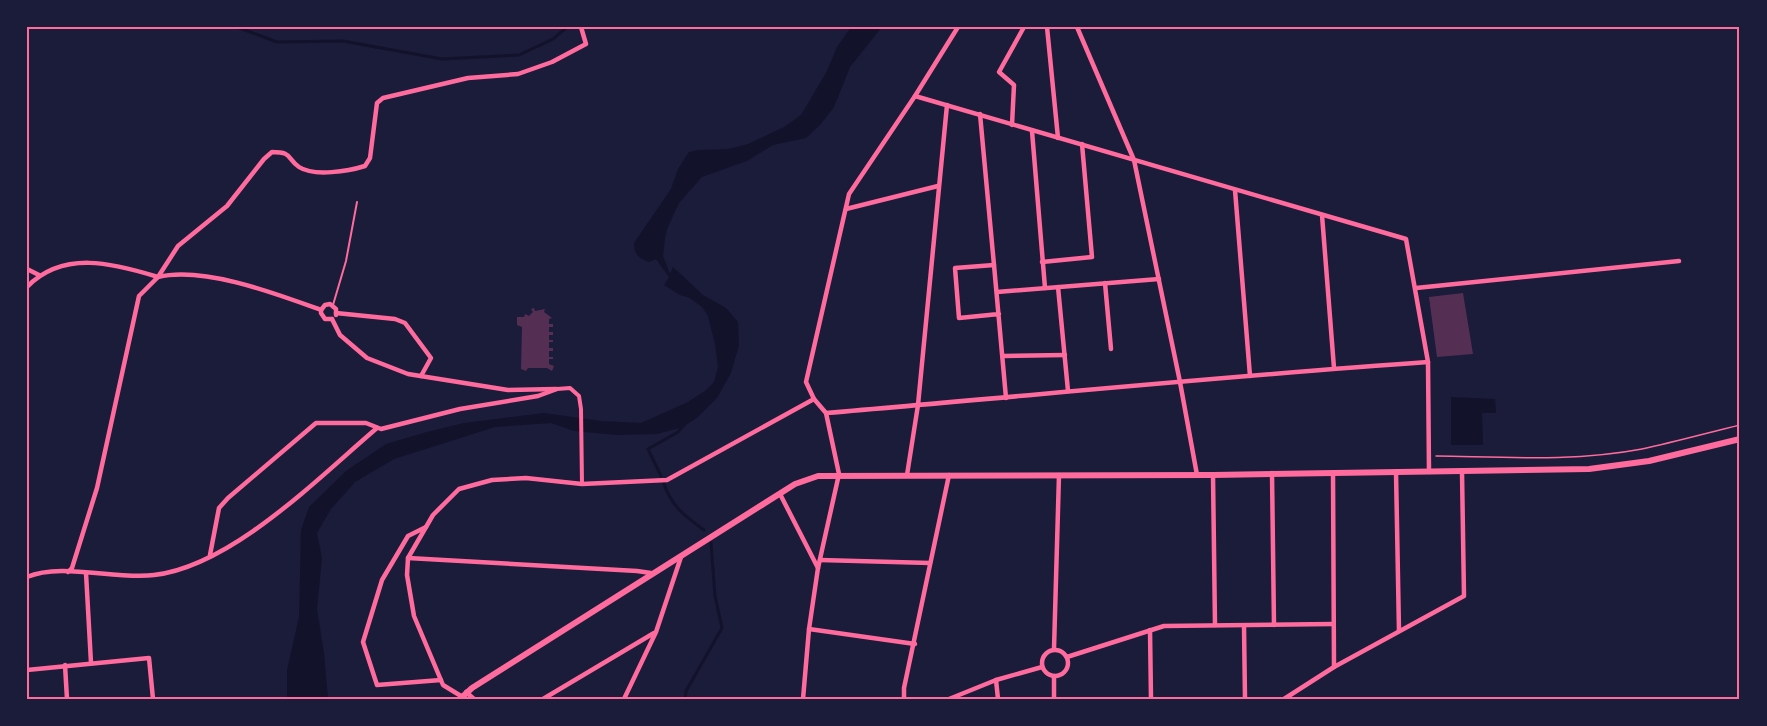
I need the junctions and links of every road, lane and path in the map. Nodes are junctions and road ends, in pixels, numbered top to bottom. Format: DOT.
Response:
graph roads {
  1 [pos="581,27"];
  2 [pos="958,27"];
  3 [pos="1024,27"];
  4 [pos="1047,27"];
  5 [pos="1077,27"];
  6 [pos="915,96"];
  7 [pos="947,105"];
  8 [pos="980,114"];
  9 [pos="1012,125"];
  10 [pos="1032,131"];
  11 [pos="1058,138"];
  12 [pos="1082,144"];
  13 [pos="1134,160"];
  14 [pos="938,186"];
  15 [pos="1235,190"];
  16 [pos="357,202"];
  17 [pos="846,209"];
  18 [pos="1322,215"];
  19 [pos="1042,261"];
  20 [pos="1680,261"];
  21 [pos="994,265"];
  22 [pos="27,269"];
  23 [pos="39,275"];
  24 [pos="158,277"];
  25 [pos="1159,279"];
  26 [pos="1105,283"];
  27 [pos="27,287"];
  28 [pos="1058,287"];
  29 [pos="1045,288"];
  30 [pos="1416,288"];
  31 [pos="997,292"];
  32 [pos="333,305"];
  33 [pos="321,310"];
  34 [pos="336,313"];
  35 [pos="999,314"];
  36 [pos="332,319"];
  37 [pos="1111,349"];
  38 [pos="1065,355"];
  39 [pos="1003,356"];
  40 [pos="1428,362"];
  41 [pos="1334,368"];
  42 [pos="421,376"];
  43 [pos="1250,376"];
  44 [pos="1180,382"];
  45 [pos="557,389"];
  46 [pos="1068,391"];
  47 [pos="1006,398"];
  48 [pos="814,399"];
  49 [pos="918,405"];
  50 [pos="826,413"];
  51 [pos="1740,425"];
  52 [pos="377,428"];
  53 [pos="1740,439"];
  54 [pos="1429,456"];
  55 [pos="1396,472"];
  56 [pos="1429,472"];
  57 [pos="1462,472"];
  58 [pos="1272,473"];
  59 [pos="1334,473"];
  60 [pos="839,474"];
  61 [pos="907,475"];
  62 [pos="949,475"];
  63 [pos="1059,475"];
  64 [pos="1197,475"];
  65 [pos="1213,475"];
  66 [pos="582,484"];
  67 [pos="780,494"];
  68 [pos="426,527"];
  69 [pos="210,555"];
  70 [pos="682,555"];
  71 [pos="408,558"];
  72 [pos="820,560"];
  73 [pos="930,563"];
  74 [pos="819,568"];
  75 [pos="68,572"];
  76 [pos="86,573"];
  77 [pos="651,573"];
  78 [pos="27,577"];
  79 [pos="1334,624"];
  80 [pos="1274,625"];
  81 [pos="1215,626"];
  82 [pos="1244,626"];
  83 [pos="808,629"];
  84 [pos="1150,630"];
  85 [pos="1399,631"];
  86 [pos="656,632"];
  87 [pos="915,644"];
  88 [pos="1054,649"];
  89 [pos="1067,657"];
  90 [pos="91,663"];
  91 [pos="65,665"];
  92 [pos="1042,667"];
  93 [pos="1334,667"];
  94 [pos="27,670"];
  95 [pos="1054,676"];
  96 [pos="441,680"];
  97 [pos="996,680"];
  98 [pos="462,696"];
  99 [pos="67,699"];
  100 [pos="153,699"];
  101 [pos="474,699"];
  102 [pos="543,699"];
  103 [pos="624,699"];
  104 [pos="803,699"];
  105 [pos="904,699"];
  106 [pos="949,699"];
  107 [pos="998,699"];
  108 [pos="1054,699"];
  109 [pos="1151,699"];
  110 [pos="1245,699"];
  111 [pos="1284,699"];
  1 -- 24 [label="street"];
  2 -- 6 [label="street"];
  3 -- 9 [label="street"];
  4 -- 11 [label="street"];
  5 -- 13 [label="street"];
  6 -- 7 [label="street"];
  6 -- 17 [label="street"];
  7 -- 8 [label="street"];
  7 -- 14 [label="street"];
  8 -- 9 [label="street"];
  8 -- 21 [label="street"];
  9 -- 10 [label="street"];
  10 -- 11 [label="street"];
  10 -- 19 [label="street"];
  11 -- 12 [label="street"];
  12 -- 13 [label="street"];
  12 -- 19 [label="street"];
  13 -- 15 [label="street"];
  13 -- 25 [label="street"];
  14 -- 17 [label="street"];
  14 -- 49 [label="street"];
  15 -- 18 [label="street"];
  15 -- 43 [label="street"];
  16 -- 32 [label="lane"];
  17 -- 48 [label="street"];
  18 -- 30 [label="street"];
  18 -- 41 [label="street"];
  19 -- 29 [label="street"];
  20 -- 30 [label="street"];
  21 -- 31 [label="street"];
  21 -- 35 [label="street"];
  22 -- 23 [label="street"];
  23 -- 24 [label="street"];
  23 -- 27 [label="street"];
  24 -- 33 [label="street"];
  24 -- 75 [label="street"];
  25 -- 26 [label="street"];
  25 -- 44 [label="street"];
  26 -- 28 [label="street"];
  26 -- 37 [label="street"];
  28 -- 29 [label="street"];
  28 -- 38 [label="street"];
  29 -- 31 [label="street"];
  30 -- 40 [label="street"];
  31 -- 35 [label="street"];
  32 -- 33 [label="street"];
  32 -- 34 [label="street"];
  33 -- 36 [label="street"];
  34 -- 36 [label="street"];
  34 -- 42 [label="street"];
  35 -- 39 [label="street"];
  36 -- 42 [label="street"];
  38 -- 39 [label="street"];
  38 -- 46 [label="street"];
  39 -- 47 [label="street"];
  40 -- 41 [label="street"];
  40 -- 54 [label="street"];
  41 -- 43 [label="street"];
  42 -- 45 [label="street"];
  43 -- 44 [label="street"];
  44 -- 46 [label="street"];
  44 -- 64 [label="street"];
  45 -- 52 [label="street"];
  45 -- 66 [label="street"];
  46 -- 47 [label="street"];
  47 -- 49 [label="street"];
  48 -- 50 [label="street"];
  48 -- 66 [label="street"];
  49 -- 50 [label="street"];
  49 -- 61 [label="street"];
  50 -- 60 [label="street"];
  51 -- 54 [label="path"];
  52 -- 69 [label="street"];
  52 -- 69 [label="street"];
  53 -- 57 [label="street"];
  54 -- 56 [label="street"];
  55 -- 56 [label="street"];
  55 -- 59 [label="street"];
  55 -- 85 [label="street"];
  56 -- 57 [label="street"];
  57 -- 85 [label="street"];
  58 -- 59 [label="street"];
  58 -- 65 [label="street"];
  58 -- 80 [label="street"];
  59 -- 79 [label="street"];
  60 -- 61 [label="street"];
  60 -- 67 [label="street"];
  60 -- 72 [label="street"];
  61 -- 62 [label="street"];
  62 -- 63 [label="street"];
  62 -- 73 [label="street"];
  63 -- 64 [label="street"];
  63 -- 88 [label="street"];
  64 -- 65 [label="street"];
  65 -- 81 [label="street"];
  66 -- 68 [label="street"];
  67 -- 70 [label="street"];
  67 -- 74 [label="street"];
  68 -- 71 [label="street"];
  68 -- 96 [label="street"];
  69 -- 76 [label="street"];
  70 -- 77 [label="street"];
  70 -- 86 [label="street"];
  71 -- 77 [label="street"];
  71 -- 96 [label="street"];
  72 -- 73 [label="street"];
  72 -- 74 [label="street"];
  73 -- 87 [label="street"];
  74 -- 83 [label="street"];
  75 -- 76 [label="street"];
  75 -- 78 [label="street"];
  76 -- 90 [label="street"];
  77 -- 98 [label="street"];
  79 -- 80 [label="street"];
  79 -- 93 [label="street"];
  80 -- 82 [label="street"];
  81 -- 82 [label="street"];
  81 -- 84 [label="street"];
  82 -- 110 [label="street"];
  83 -- 87 [label="street"];
  83 -- 104 [label="street"];
  84 -- 89 [label="street"];
  84 -- 109 [label="street"];
  85 -- 93 [label="street"];
  86 -- 102 [label="street"];
  86 -- 103 [label="street"];
  87 -- 105 [label="street"];
  88 -- 89 [label="street"];
  88 -- 92 [label="street"];
  89 -- 95 [label="street"];
  90 -- 91 [label="street"];
  90 -- 100 [label="street"];
  91 -- 94 [label="street"];
  91 -- 99 [label="street"];
  92 -- 95 [label="street"];
  92 -- 97 [label="street"];
  93 -- 111 [label="street"];
  95 -- 108 [label="street"];
  96 -- 98 [label="street"];
  97 -- 106 [label="street"];
  97 -- 107 [label="street"];
  98 -- 101 [label="street"];
}
